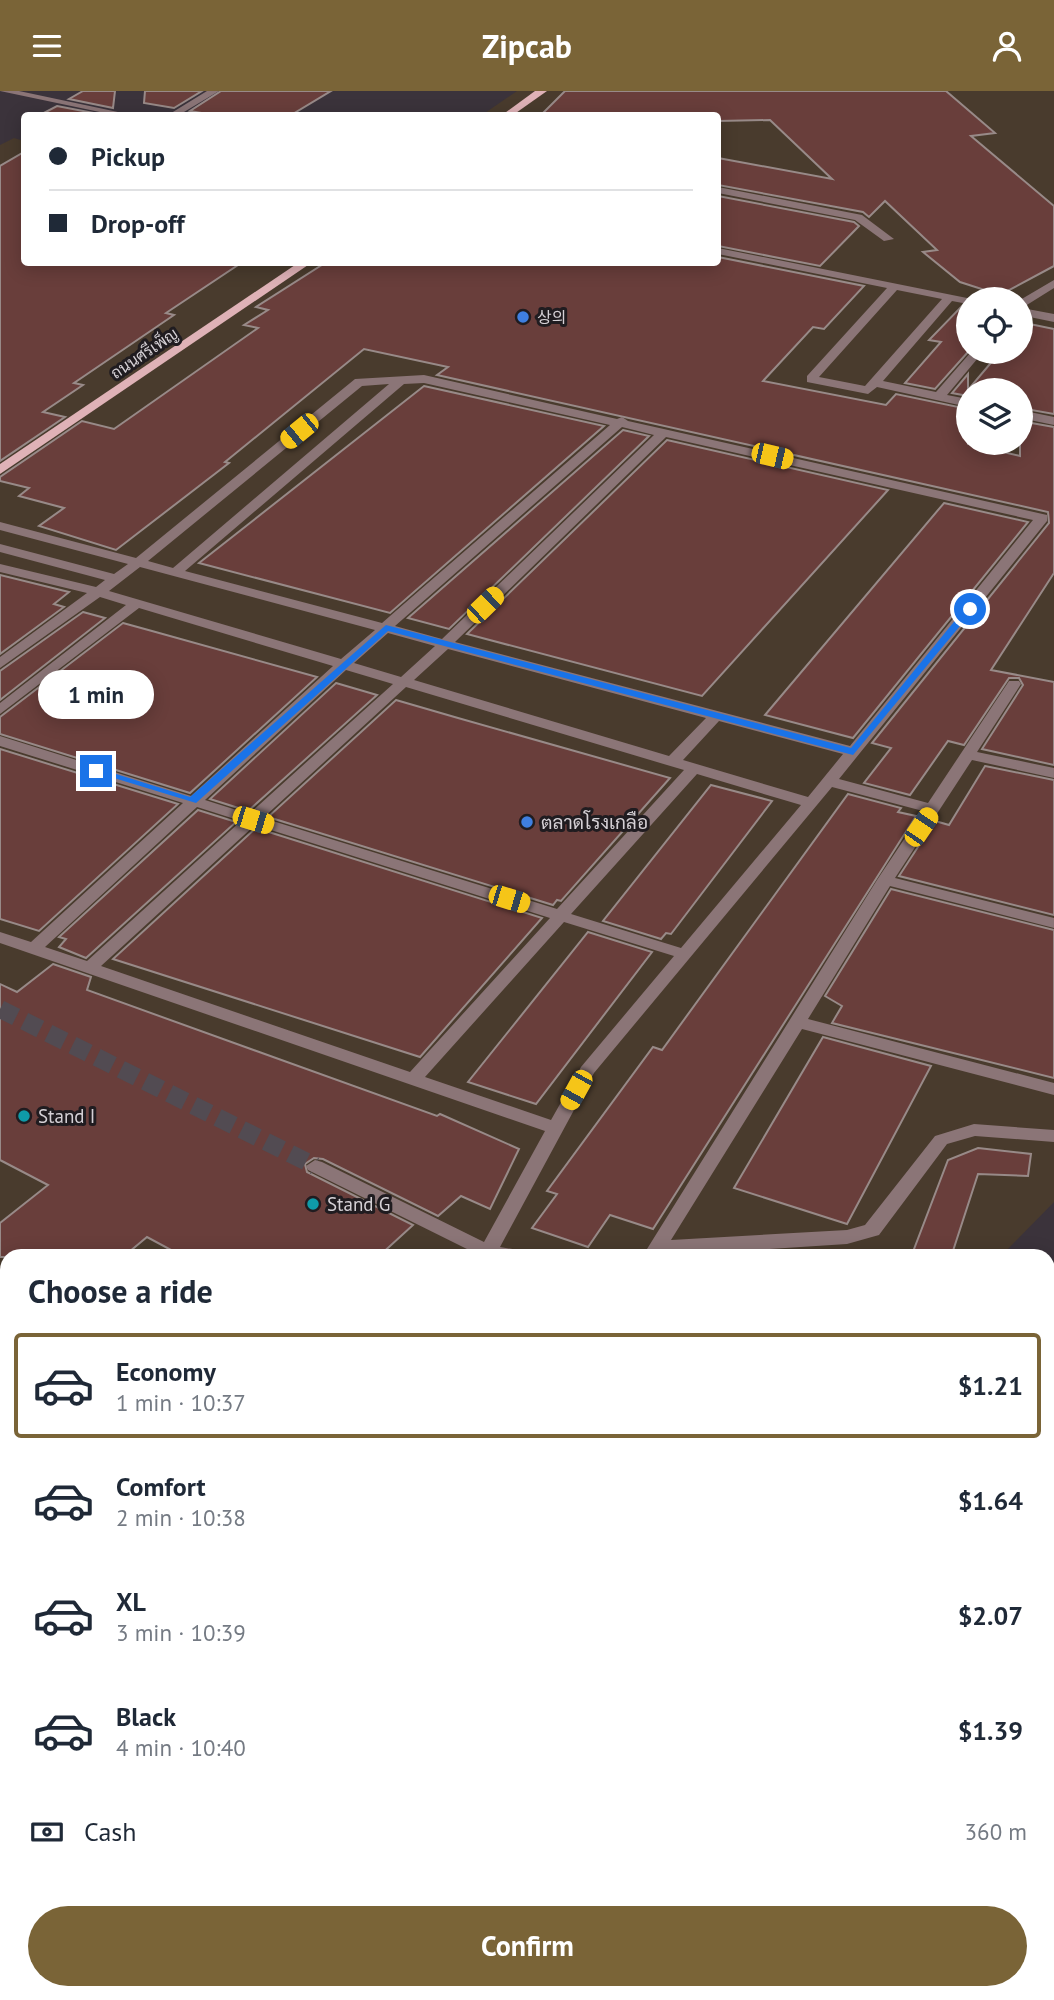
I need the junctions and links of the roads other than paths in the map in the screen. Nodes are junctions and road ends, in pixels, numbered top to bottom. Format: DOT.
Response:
graph roads {
  1 [pos="4,91"];
  2 [pos="58,91"];
  3 [pos="214,91"];
  4 [pos="542,91"];
  5 [pos="44,99"];
  6 [pos="0,101"];
  7 [pos="57,112"];
  8 [pos="111,112"];
  9 [pos="178,112"];
  10 [pos="511,112"];
  11 [pos="721,191"];
  12 [pos="888,239"];
  13 [pos="721,252"];
  14 [pos="301,266"];
  15 [pos="1054,283"];
  16 [pos="894,287"];
  17 [pos="1033,297"];
  18 [pos="949,298"];
  19 [pos="956,299"];
  20 [pos="1033,314"];
  21 [pos="1054,318"];
  22 [pos="967,364"];
  23 [pos="401,380"];
  24 [pos="875,383"];
  25 [pos="939,397"];
  26 [pos="956,401"];
  27 [pos="1033,417"];
  28 [pos="622,421"];
  29 [pos="1054,421"];
  30 [pos="665,431"];
  31 [pos="0,470"];
  32 [pos="0,526"];
  33 [pos="0,548"];
  34 [pos="139,562"];
  35 [pos="0,568"];
  36 [pos="176,572"];
  37 [pos="116,579"];
  38 [pos="99,591"];
  39 [pos="137,603"];
  40 [pos="386,628"];
  41 [pos="445,644"];
  42 [pos="0,664"];
  43 [pos="344,664"];
  44 [pos="405,681"];
  45 [pos="1014,684"];
  46 [pos="0,711"];
  47 [pos="716,716"];
  48 [pos="0,741"];
  49 [pos="853,752"];
  50 [pos="966,754"];
  51 [pos="672,762"];
  52 [pos="694,768"];
  53 [pos="1054,773"];
  54 [pos="828,781"];
  55 [pos="192,801"];
  56 [pos="809,802"];
  57 [pos="933,809"];
  58 [pos="253,820"];
  59 [pos="885,880"];
  60 [pos="561,915"];
  61 [pos="1054,923"];
  62 [pos="0,937"];
  63 [pos="33,949"];
  64 [pos="684,954"];
  65 [pos="89,968"];
  66 [pos="797,1022"];
  67 [pos="413,1079"];
  68 [pos="1054,1089"];
  69 [pos="555,1128"];
  70 [pos="1054,1136"];
  71 [pos="315,1166"];
  72 [pos="476,1249"];
  73 [pos="489,1249"];
  74 [pos="656,1249"];
  75 [pos="693,1249"];
  1 -- 5 [label="street"];
  2 -- 5 [label="street"];
  3 -- 9 [label="street"];
  4 -- 10 [label="main road"];
  5 -- 8 [label="street"];
  6 -- 7 [label="street"];
  11 -- 12 [label="street"];
  13 -- 16 [label="street"];
  14 -- 31 [label="main road, ถนนศรีเพ็ญ"];
  15 -- 17 [label="street"];
  16 -- 18 [label="street"];
  16 -- 24 [label="street"];
  18 -- 19 [label="street"];
  18 -- 24 [label="street"];
  20 -- 21 [label="street"];
  22 -- 25 [label="street"];
  23 -- 28 [label="street"];
  23 -- 34 [label="street"];
  23 -- 36 [label="street"];
  24 -- 25 [label="street"];
  25 -- 26 [label="street"];
  27 -- 29 [label="street"];
  28 -- 30 [label="street"];
  28 -- 40 [label="street"];
  30 -- 41 [label="street"];
  30 -- 49 [label="street"];
  32 -- 34 [label="street"];
  33 -- 37 [label="street"];
  34 -- 36 [label="street"];
  34 -- 37 [label="street"];
  35 -- 38 [label="street"];
  36 -- 40 [label="street"];
  37 -- 38 [label="street"];
  38 -- 39 [label="street"];
  38 -- 42 [label="street"];
  39 -- 43 [label="street"];
  39 -- 46 [label="street"];
  40 -- 41 [label="street"];
  40 -- 43 [label="street"];
  41 -- 44 [label="street"];
  41 -- 47 [label="street"];
  43 -- 44 [label="street"];
  43 -- 55 [label="street"];
  44 -- 51 [label="street"];
  44 -- 58 [label="street"];
  45 -- 50 [label="street"];
  47 -- 49 [label="street"];
  47 -- 51 [label="street"];
  48 -- 55 [label="street"];
  49 -- 54 [label="street"];
  50 -- 53 [label="street"];
  50 -- 57 [label="street"];
  51 -- 52 [label="street"];
  52 -- 56 [label="street"];
  52 -- 60 [label="street"];
  54 -- 56 [label="street"];
  54 -- 57 [label="street"];
  55 -- 58 [label="street"];
  55 -- 63 [label="street"];
  56 -- 64 [label="street"];
  57 -- 59 [label="street"];
  58 -- 60 [label="street"];
  58 -- 65 [label="street"];
  59 -- 61 [label="street"];
  59 -- 66 [label="street"];
  60 -- 64 [label="street"];
  60 -- 67 [label="street"];
  62 -- 63 [label="street"];
  63 -- 65 [label="street"];
  64 -- 69 [label="street"];
  65 -- 67 [label="street"];
  66 -- 68 [label="street"];
  66 -- 74 [label="street"];
  67 -- 69 [label="street"];
  69 -- 73 [label="street"];
  70 -- 75 [label="street"];
  71 -- 72 [label="street"];
}
